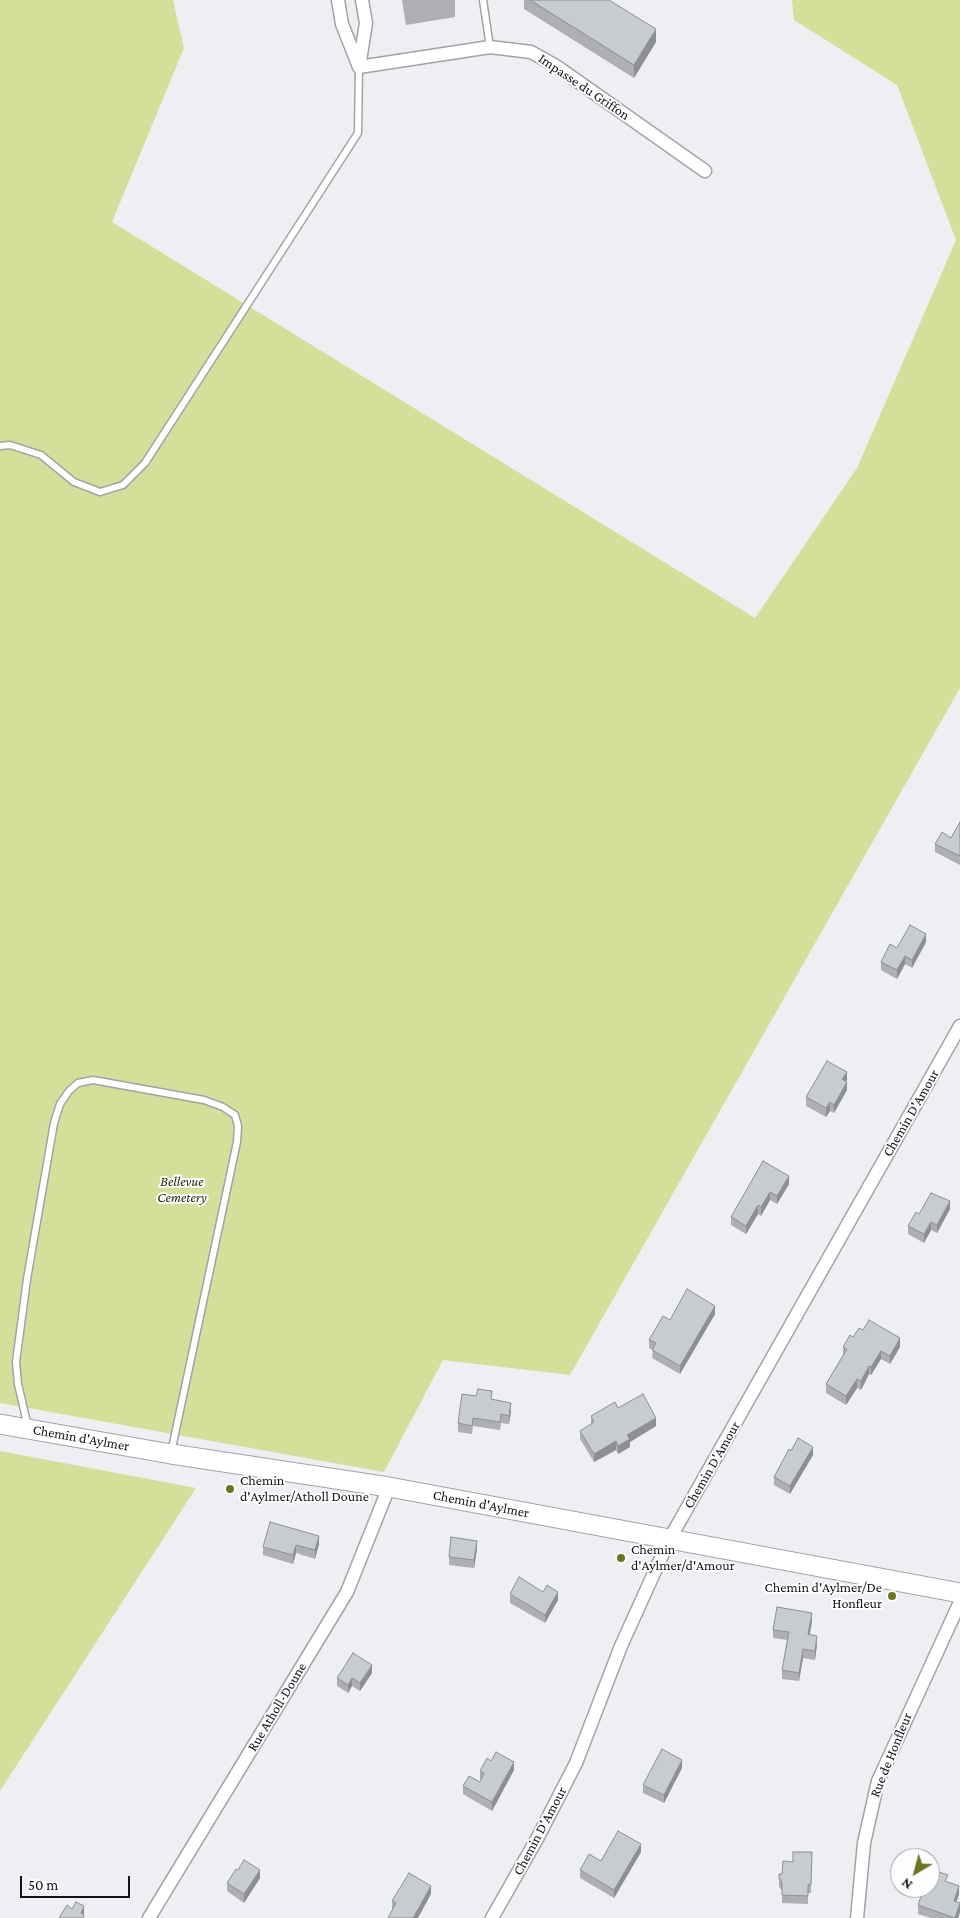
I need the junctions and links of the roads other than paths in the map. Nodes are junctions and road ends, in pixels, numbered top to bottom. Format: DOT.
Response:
graph roads {
  1 [pos="338,0"];
  2 [pos="362,0"];
  3 [pos="483,0"];
  4 [pos="490,47"];
  5 [pos="359,67"];
  6 [pos="705,171"];
  7 [pos="0,446"];
  8 [pos="960,1026"];
  9 [pos="0,1424"];
  10 [pos="28,1428"];
  11 [pos="171,1454"];
  12 [pos="389,1487"];
  13 [pos="670,1540"];
  14 [pos="960,1592"];
  15 [pos="960,1602"];
  16 [pos="149,1918"];
  17 [pos="492,1918"];
  18 [pos="857,1918"];
  1 -- 5 [label="street"];
  2 -- 5 [label="street"];
  3 -- 4 [label="lane"];
  4 -- 5 [label="street, Impasse du Griffon"];
  4 -- 6 [label="street, Impasse du Griffon"];
  5 -- 7 [label="lane"];
  8 -- 13 [label="street, Chemin D'Amour"];
  9 -- 10 [label="main road, Chemin d'Aylmer"];
  10 -- 11 [label="main road, Chemin d'Aylmer"];
  10 -- 11 [label="lane"];
  11 -- 12 [label="main road, Chemin d'Aylmer"];
  12 -- 13 [label="main road, Chemin d'Aylmer"];
  12 -- 16 [label="street, Rue Atholl-Doune"];
  13 -- 14 [label="main road, Chemin d'Aylmer"];
  13 -- 17 [label="street, Chemin D'Amour"];
  15 -- 18 [label="street, Rue de Honfleur"];
}
